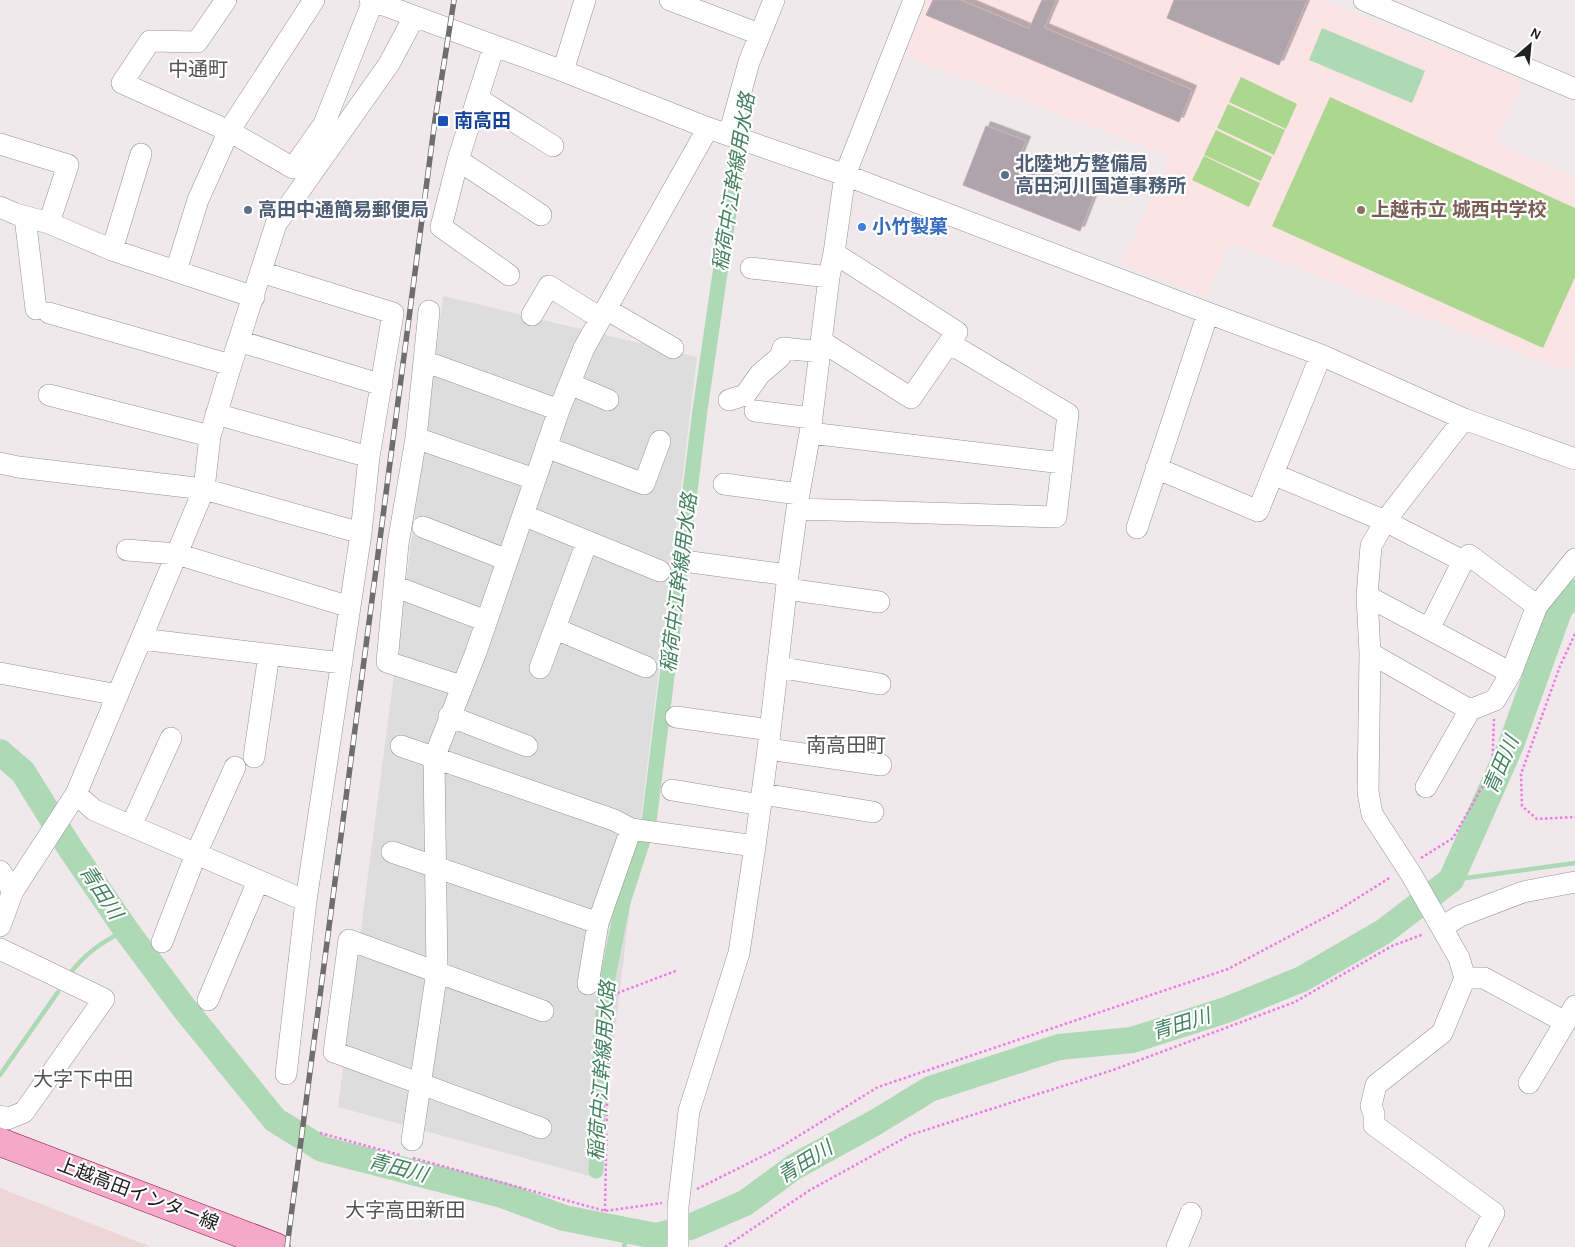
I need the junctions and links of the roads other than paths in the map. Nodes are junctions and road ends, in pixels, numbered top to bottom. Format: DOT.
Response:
graph roads {
  1 [pos="226,0"];
  2 [pos="314,0"];
  3 [pos="585,0"];
  4 [pos="670,0"];
  5 [pos="774,0"];
  6 [pos="914,0"];
  7 [pos="1364,0"];
  8 [pos="372,1"];
  9 [pos="414,17"];
  10 [pos="760,34"];
  11 [pos="494,46"];
  12 [pos="563,71"];
  13 [pos="1575,89"];
  14 [pos="477,98"];
  15 [pos="708,128"];
  16 [pos="229,131"];
  17 [pos="729,135"];
  18 [pos="0,144"];
  19 [pos="553,146"];
  20 [pos="142,154"];
  21 [pos="458,160"];
  22 [pos="846,175"];
  23 [pos="0,207"];
  24 [pos="541,215"];
  25 [pos="25,217"];
  26 [pos="49,223"];
  27 [pos="112,250"];
  28 [pos="834,253"];
  29 [pos="750,268"];
  30 [pos="176,271"];
  31 [pos="261,272"];
  32 [pos="509,275"];
  33 [pos="829,277"];
  34 [pos="254,297"];
  35 [pos="429,311"];
  36 [pos="603,313"];
  37 [pos="1208,313"];
  38 [pos="532,315"];
  39 [pos="239,341"];
  40 [pos="949,343"];
  41 [pos="820,347"];
  42 [pos="673,348"];
  43 [pos="1321,355"];
  44 [pos="424,361"];
  45 [pos="231,365"];
  46 [pos="570,384"];
  47 [pos="382,385"];
  48 [pos="49,395"];
  49 [pos="608,400"];
  50 [pos="729,400"];
  51 [pos="559,410"];
  52 [pos="755,410"];
  53 [pos="216,414"];
  54 [pos="1464,419"];
  55 [pos="810,425"];
  56 [pos="210,436"];
  57 [pos="416,438"];
  58 [pos="660,441"];
  59 [pos="546,448"];
  60 [pos="369,457"];
  61 [pos="1575,458"];
  62 [pos="0,463"];
  63 [pos="1062,464"];
  64 [pos="1156,468"];
  65 [pos="1273,474"];
  66 [pos="534,479"];
  67 [pos="724,484"];
  68 [pos="204,489"];
  69 [pos="798,502"];
  70 [pos="523,515"];
  71 [pos="1385,521"];
  72 [pos="423,527"];
  73 [pos="1137,528"];
  74 [pos="361,533"];
  75 [pos="587,542"];
  76 [pos="127,550"];
  77 [pos="177,554"];
  78 [pos="1575,559"];
  79 [pos="507,560"];
  80 [pos="691,562"];
  81 [pos="1463,562"];
  82 [pos="660,571"];
  83 [pos="787,582"];
  84 [pos="394,586"];
  85 [pos="1367,596"];
  86 [pos="879,602"];
  87 [pos="1536,606"];
  88 [pos="350,607"];
  89 [pos="486,621"];
  90 [pos="556,629"];
  91 [pos="1429,629"];
  92 [pos="141,639"];
  93 [pos="1370,653"];
  94 [pos="269,654"];
  95 [pos="342,663"];
  96 [pos="646,667"];
  97 [pos="777,667"];
  98 [pos="540,668"];
  99 [pos="0,673"];
  100 [pos="1511,673"];
  101 [pos="880,684"];
  102 [pos="461,686"];
  103 [pos="118,695"];
  104 [pos="1470,710"];
  105 [pos="450,716"];
  106 [pos="676,717"];
  107 [pos="171,738"];
  108 [pos="769,740"];
  109 [pos="401,746"];
  110 [pos="527,746"];
  111 [pos="254,758"];
  112 [pos="434,758"];
  113 [pos="881,765"];
  114 [pos="235,767"];
  115 [pos="1426,787"];
  116 [pos="672,790"];
  117 [pos="762,800"];
  118 [pos="71,801"];
  119 [pos="874,812"];
  120 [pos="131,826"];
  121 [pos="631,830"];
  122 [pos="755,846"];
  123 [pos="392,852"];
  124 [pos="196,854"];
  125 [pos="435,867"];
  126 [pos="0,871"];
  127 [pos="258,881"];
  128 [pos="1575,882"];
  129 [pos="13,891"];
  130 [pos="306,901"];
  131 [pos="598,923"];
  132 [pos="1440,924"];
  133 [pos="0,926"];
  134 [pos="162,942"];
  135 [pos="0,950"];
  136 [pos="437,971"];
  137 [pos="1465,978"];
  138 [pos="588,984"];
  139 [pos="208,1000"];
  140 [pos="543,1011"];
  141 [pos="1570,1014"];
  142 [pos="286,1074"];
  143 [pos="420,1083"];
  144 [pos="1529,1083"];
  145 [pos="0,1116"];
  146 [pos="541,1128"];
  147 [pos="412,1140"];
  148 [pos="0,1142"];
  149 [pos="1191,1214"];
  150 [pos="276,1247"];
  151 [pos="678,1247"];
  152 [pos="1177,1247"];
  153 [pos="1476,1247"];
  1 -- 16 [label="street"];
  2 -- 16 [label="street"];
  3 -- 12 [label="street"];
  4 -- 10 [label="street"];
  5 -- 10 [label="street"];
  6 -- 22 [label="street"];
  7 -- 13 [label="street"];
  8 -- 9 [label="street"];
  8 -- 16 [label="street"];
  9 -- 11 [label="street"];
  9 -- 31 [label="street"];
  10 -- 17 [label="street"];
  11 -- 12 [label="street"];
  11 -- 14 [label="street"];
  12 -- 15 [label="street"];
  14 -- 19 [label="street"];
  14 -- 21 [label="street"];
  15 -- 17 [label="street"];
  15 -- 36 [label="street"];
  16 -- 30 [label="street"];
  17 -- 22 [label="street"];
  18 -- 26 [label="street"];
  20 -- 27 [label="street"];
  21 -- 24 [label="street"];
  21 -- 32 [label="street"];
  22 -- 28 [label="street"];
  22 -- 37 [label="street"];
  23 -- 25 [label="street"];
  25 -- 26 [label="street"];
  25 -- 45 [label="street"];
  26 -- 27 [label="street"];
  27 -- 30 [label="street"];
  28 -- 33 [label="street"];
  28 -- 40 [label="street"];
  29 -- 33 [label="street"];
  30 -- 34 [label="street"];
  31 -- 34 [label="street"];
  31 -- 47 [label="street"];
  33 -- 41 [label="street"];
  34 -- 39 [label="street"];
  35 -- 44 [label="street"];
  36 -- 38 [label="street"];
  36 -- 42 [label="street"];
  36 -- 46 [label="street"];
  37 -- 43 [label="street"];
  37 -- 64 [label="street"];
  39 -- 45 [label="street"];
  39 -- 47 [label="street"];
  40 -- 41 [label="street"];
  40 -- 63 [label="street"];
  41 -- 50 [label="street"];
  41 -- 55 [label="street"];
  43 -- 54 [label="street"];
  43 -- 65 [label="street"];
  44 -- 51 [label="street"];
  44 -- 57 [label="street"];
  45 -- 53 [label="street"];
  46 -- 49 [label="street"];
  46 -- 51 [label="street"];
  47 -- 60 [label="street"];
  48 -- 56 [label="street"];
  51 -- 59 [label="street"];
  52 -- 55 [label="street"];
  53 -- 56 [label="street"];
  53 -- 60 [label="street"];
  54 -- 61 [label="street"];
  54 -- 71 [label="street"];
  55 -- 63 [label="street"];
  55 -- 69 [label="street"];
  56 -- 68 [label="street"];
  57 -- 66 [label="street"];
  57 -- 84 [label="street"];
  58 -- 59 [label="street"];
  59 -- 66 [label="street"];
  60 -- 74 [label="street"];
  62 -- 68 [label="street"];
  63 -- 69 [label="street"];
  64 -- 65 [label="street"];
  64 -- 73 [label="street"];
  65 -- 71 [label="street"];
  66 -- 70 [label="street"];
  67 -- 69 [label="street"];
  68 -- 74 [label="street"];
  68 -- 77 [label="street"];
  69 -- 83 [label="street"];
  70 -- 75 [label="street"];
  70 -- 79 [label="street"];
  71 -- 81 [label="street"];
  71 -- 85 [label="street"];
  72 -- 79 [label="street"];
  74 -- 88 [label="street"];
  75 -- 82 [label="street"];
  75 -- 90 [label="street"];
  76 -- 77 [label="street"];
  77 -- 88 [label="street"];
  77 -- 92 [label="street"];
  78 -- 87 [label="street"];
  79 -- 89 [label="street"];
  80 -- 83 [label="street"];
  81 -- 87 [label="street"];
  81 -- 91 [label="street"];
  83 -- 86 [label="street"];
  83 -- 97 [label="street"];
  84 -- 89 [label="street"];
  84 -- 102 [label="street"];
  85 -- 91 [label="street"];
  85 -- 93 [label="street"];
  87 -- 100 [label="street"];
  88 -- 95 [label="street"];
  89 -- 102 [label="street"];
  90 -- 96 [label="street"];
  90 -- 98 [label="street"];
  91 -- 100 [label="street"];
  92 -- 94 [label="street"];
  92 -- 103 [label="street"];
  93 -- 104 [label="street"];
  93 -- 132 [label="street"];
  94 -- 95 [label="street"];
  94 -- 111 [label="street"];
  95 -- 130 [label="street"];
  97 -- 101 [label="street"];
  97 -- 108 [label="street"];
  99 -- 103 [label="street"];
  100 -- 104 [label="street"];
  102 -- 105 [label="street"];
  103 -- 118 [label="street"];
  104 -- 115 [label="street"];
  105 -- 110 [label="street"];
  105 -- 112 [label="street"];
  106 -- 108 [label="street"];
  107 -- 120 [label="street"];
  108 -- 113 [label="street"];
  108 -- 117 [label="street"];
  109 -- 112 [label="street"];
  112 -- 121 [label="street"];
  112 -- 125 [label="street"];
  114 -- 124 [label="street"];
  116 -- 117 [label="street"];
  117 -- 119 [label="street"];
  117 -- 122 [label="street"];
  118 -- 120 [label="street"];
  118 -- 129 [label="street"];
  120 -- 124 [label="street"];
  121 -- 122 [label="street"];
  121 -- 131 [label="street"];
  122 -- 151 [label="street"];
  123 -- 125 [label="street"];
  124 -- 127 [label="street"];
  124 -- 134 [label="street"];
  125 -- 131 [label="street"];
  125 -- 136 [label="street"];
  126 -- 129 [label="street"];
  127 -- 130 [label="street"];
  127 -- 139 [label="street"];
  128 -- 132 [label="street"];
  129 -- 133 [label="street"];
  130 -- 142 [label="street"];
  131 -- 138 [label="street"];
  132 -- 137 [label="street"];
  135 -- 145 [label="street"];
  136 -- 140 [label="street"];
  136 -- 143 [label="street"];
  136 -- 143 [label="street"];
  137 -- 141 [label="street"];
  137 -- 153 [label="street"];
  141 -- 144 [label="street"];
  143 -- 146 [label="street"];
  143 -- 147 [label="street"];
  148 -- 150 [label="main road, 上越高田インター線"];
  149 -- 152 [label="street"];
}
